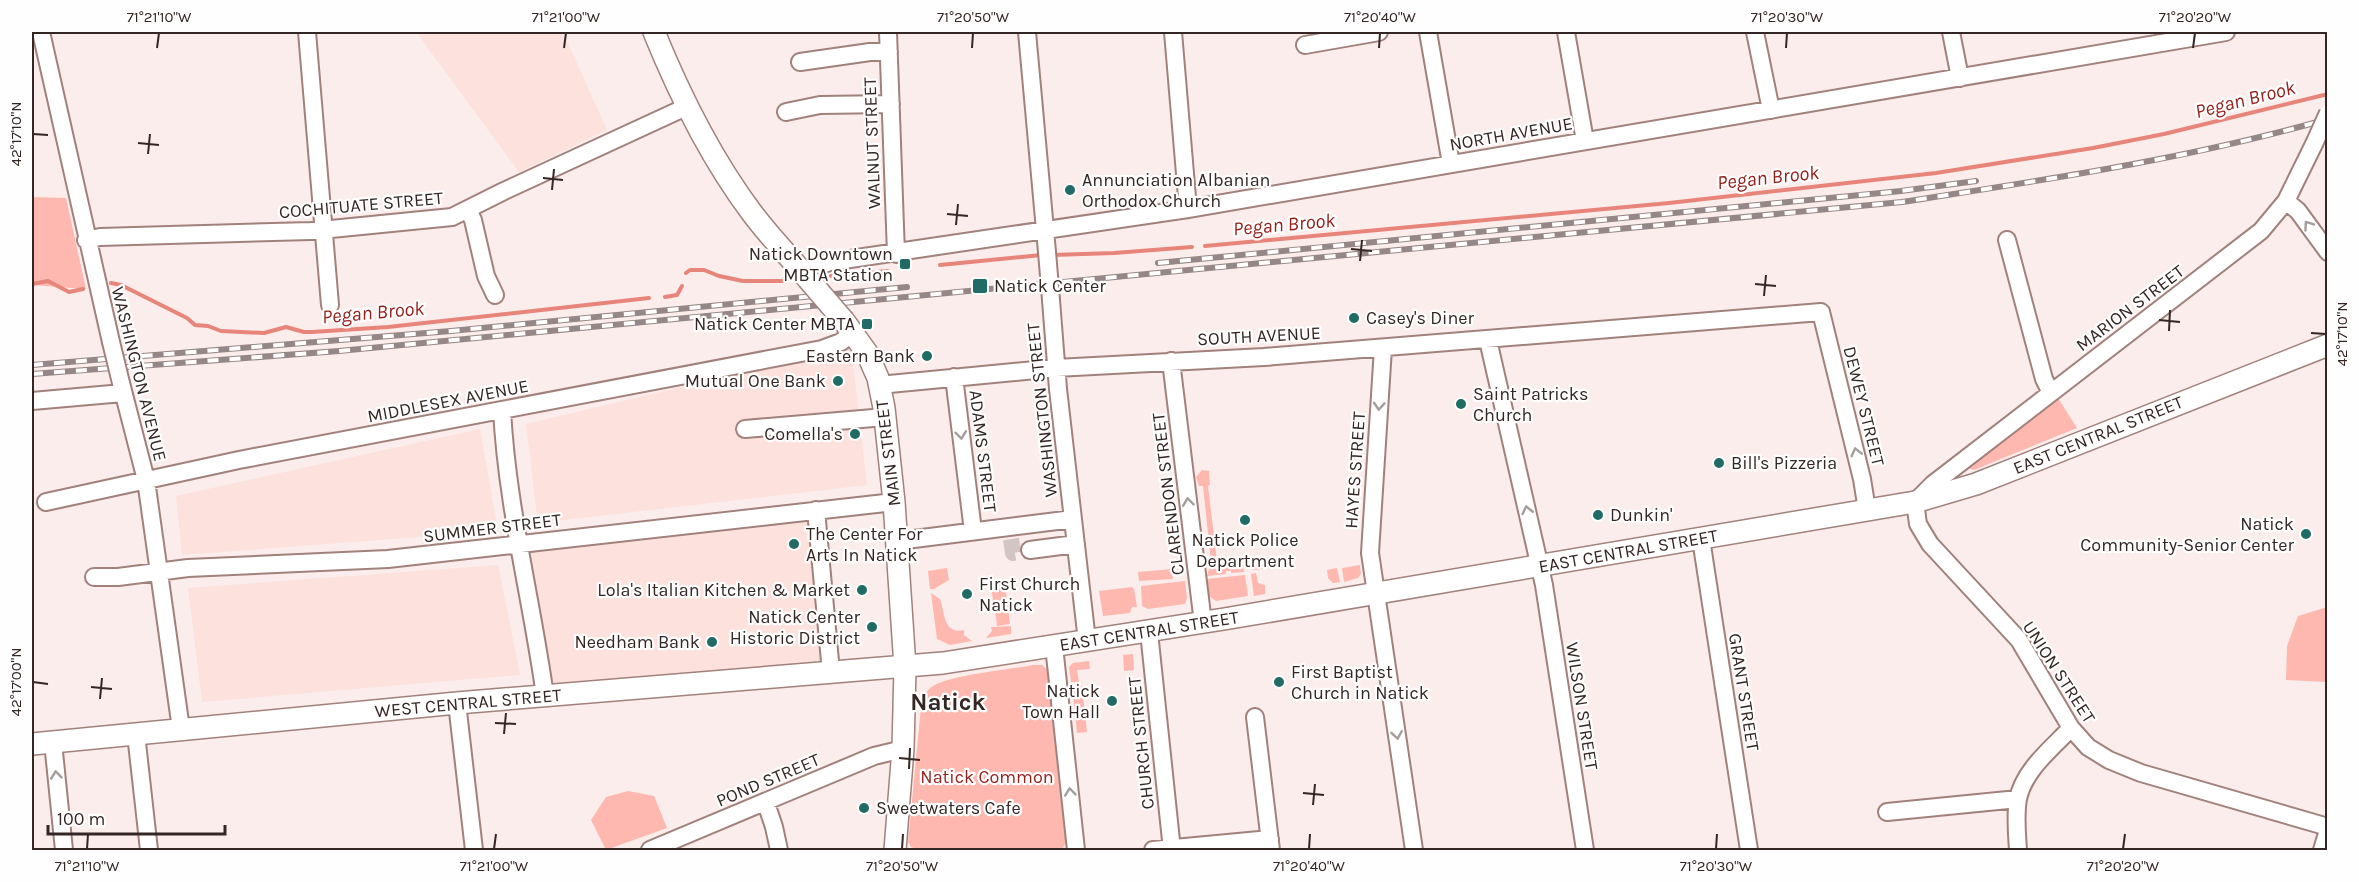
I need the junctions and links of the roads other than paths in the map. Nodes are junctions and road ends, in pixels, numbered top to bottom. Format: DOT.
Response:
graph roads {
  1 [pos="41,32"];
  2 [pos="307,32"];
  3 [pos="654,32"];
  4 [pos="888,32"];
  5 [pos="1027,32"];
  6 [pos="1173,32"];
  7 [pos="1379,32"];
  8 [pos="1428,32"];
  9 [pos="1566,32"];
  10 [pos="1755,32"];
  11 [pos="1951,32"];
  12 [pos="2226,32"];
  13 [pos="1305,45"];
  14 [pos="889,52"];
  15 [pos="800,62"];
  16 [pos="40,63"];
  17 [pos="1960,78"];
  18 [pos="891,104"];
  19 [pos="686,107"];
  20 [pos="1771,110"];
  21 [pos="786,112"];
  22 [pos="2328,113"];
  23 [pos="1585,141"];
  24 [pos="1451,164"];
  25 [pos="2286,201"];
  26 [pos="1188,209"];
  27 [pos="468,210"];
  28 [pos="324,230"];
  29 [pos="1045,231"];
  30 [pos="86,240"];
  31 [pos="2007,240"];
  32 [pos="2328,252"];
  33 [pos="896,254"];
  34 [pos="806,277"];
  35 [pos="495,295"];
  36 [pos="330,305"];
  37 [pos="1821,312"];
  38 [pos="849,326"];
  39 [pos="1488,340"];
  40 [pos="2328,345"];
  41 [pos="1383,348"];
  42 [pos="1171,361"];
  43 [pos="1056,369"];
  44 [pos="954,377"];
  45 [pos="879,385"];
  46 [pos="122,388"];
  47 [pos="2051,393"];
  48 [pos="32,401"];
  49 [pos="502,410"];
  50 [pos="885,417"];
  51 [pos="745,429"];
  52 [pos="146,480"];
  53 [pos="46,502"];
  54 [pos="894,502"];
  55 [pos="1915,502"];
  56 [pos="816,510"];
  57 [pos="1868,510"];
  58 [pos="1073,519"];
  59 [pos="973,531"];
  60 [pos="1701,539"];
  61 [pos="898,541"];
  62 [pos="1076,544"];
  63 [pos="519,545"];
  64 [pos="1030,550"];
  65 [pos="1540,567"];
  66 [pos="160,571"];
  67 [pos="94,577"];
  68 [pos="1376,594"];
  69 [pos="1203,623"];
  70 [pos="1149,632"];
  71 [pos="1087,641"];
  72 [pos="1054,646"];
  73 [pos="905,667"];
  74 [pos="831,672"];
  75 [pos="545,696"];
  76 [pos="458,703"];
  77 [pos="1255,717"];
  78 [pos="181,729"];
  79 [pos="2071,729"];
  80 [pos="136,734"];
  81 [pos="42,743"];
  82 [pos="903,749"];
  83 [pos="2018,799"];
  84 [pos="766,803"];
  85 [pos="1887,812"];
  86 [pos="2328,829"];
  87 [pos="1270,845"];
  88 [pos="64,850"];
  89 [pos="149,850"];
  90 [pos="474,850"];
  91 [pos="650,850"];
  92 [pos="779,850"];
  93 [pos="895,850"];
  94 [pos="1076,850"];
  95 [pos="1153,850"];
  96 [pos="1172,850"];
  97 [pos="1414,850"];
  98 [pos="1585,850"];
  99 [pos="1749,850"];
  100 [pos="2018,850"];
  101 [pos="2322,850"];
  1 -- 16 [label="street, WASHINGTON AVENUE"];
  2 -- 28 [label="street"];
  3 -- 19 [label="main road, MAIN STREET"];
  4 -- 14 [label="street, WALNUT STREET"];
  5 -- 29 [label="street, WASHINGTON STREET"];
  6 -- 26 [label="street"];
  7 -- 13 [label="street"];
  8 -- 24 [label="street"];
  9 -- 23 [label="street"];
  10 -- 20 [label="street"];
  11 -- 17 [label="street"];
  12 -- 17 [label="street, NORTH AVENUE"];
  14 -- 15 [label="street"];
  14 -- 18 [label="street, WALNUT STREET"];
  16 -- 30 [label="street, WASHINGTON AVENUE"];
  17 -- 20 [label="street, NORTH AVENUE"];
  18 -- 21 [label="street"];
  18 -- 33 [label="street, WALNUT STREET"];
  19 -- 27 [label="street, COCHITUATE STREET"];
  19 -- 34 [label="main road, MAIN STREET"];
  20 -- 23 [label="street, NORTH AVENUE"];
  22 -- 25 [label="street, MARION STREET, bridge"];
  23 -- 24 [label="street, NORTH AVENUE"];
  24 -- 26 [label="street, NORTH AVENUE"];
  32 -- 25 [label="street, one-way"];
  25 -- 47 [label="street, MARION STREET"];
  26 -- 29 [label="street, NORTH AVENUE"];
  27 -- 28 [label="street, COCHITUATE STREET"];
  27 -- 35 [label="street"];
  28 -- 30 [label="street, COCHITUATE STREET"];
  28 -- 36 [label="street"];
  29 -- 33 [label="street, NORTH AVENUE"];
  29 -- 43 [label="street, WASHINGTON STREET, bridge"];
  30 -- 46 [label="street, WASHINGTON AVENUE, bridge"];
  31 -- 47 [label="street"];
  33 -- 34 [label="street, NORTH AVENUE"];
  34 -- 38 [label="main road, MAIN STREET, bridge"];
  37 -- 39 [label="street, SOUTH AVENUE"];
  57 -- 37 [label="street, DEWEY STREET, one-way"];
  38 -- 45 [label="main road, MAIN STREET"];
  38 -- 49 [label="street, MIDDLESEX AVENUE"];
  39 -- 41 [label="street, SOUTH AVENUE"];
  65 -- 39 [label="street, WILSON STREET, one-way"];
  40 -- 55 [label="main road, EAST CENTRAL STREET"];
  41 -- 42 [label="street, SOUTH AVENUE"];
  41 -- 68 [label="street, HAYES STREET, one-way"];
  42 -- 43 [label="street, SOUTH AVENUE"];
  69 -- 42 [label="street, CLARENDON STREET, one-way"];
  43 -- 44 [label="street, SOUTH AVENUE"];
  43 -- 58 [label="street, WASHINGTON STREET"];
  44 -- 45 [label="street, SOUTH AVENUE"];
  44 -- 59 [label="street, ADAMS STREET, one-way"];
  45 -- 50 [label="main road, MAIN STREET"];
  46 -- 48 [label="street"];
  46 -- 52 [label="street, WASHINGTON AVENUE"];
  47 -- 55 [label="street, MARION STREET"];
  49 -- 52 [label="street, MIDDLESEX AVENUE"];
  49 -- 63 [label="street"];
  50 -- 51 [label="street"];
  50 -- 54 [label="main road, MAIN STREET"];
  52 -- 53 [label="street, MIDDLESEX AVENUE"];
  52 -- 66 [label="street, WASHINGTON AVENUE"];
  54 -- 56 [label="street, SUMMER STREET"];
  54 -- 61 [label="main road, MAIN STREET"];
  55 -- 57 [label="main road, EAST CENTRAL STREET"];
  55 -- 79 [label="street, UNION STREET"];
  56 -- 63 [label="street, SUMMER STREET"];
  56 -- 74 [label="street"];
  57 -- 60 [label="main road, EAST CENTRAL STREET"];
  58 -- 59 [label="street"];
  58 -- 62 [label="street, WASHINGTON STREET"];
  59 -- 61 [label="street"];
  60 -- 65 [label="main road, EAST CENTRAL STREET"];
  60 -- 99 [label="street, GRANT STREET"];
  61 -- 73 [label="main road, MAIN STREET"];
  62 -- 64 [label="street"];
  62 -- 71 [label="street, WASHINGTON STREET"];
  63 -- 66 [label="street, SUMMER STREET"];
  63 -- 75 [label="street"];
  65 -- 68 [label="main road, EAST CENTRAL STREET"];
  65 -- 98 [label="street, WILSON STREET"];
  66 -- 67 [label="street, SUMMER STREET"];
  66 -- 78 [label="street, WASHINGTON AVENUE"];
  68 -- 69 [label="main road, EAST CENTRAL STREET"];
  68 -- 97 [label="street, HAYES STREET, one-way"];
  69 -- 70 [label="main road, EAST CENTRAL STREET"];
  70 -- 71 [label="main road, EAST CENTRAL STREET"];
  70 -- 96 [label="street, CHURCH STREET"];
  71 -- 72 [label="main road, EAST CENTRAL STREET"];
  72 -- 73 [label="main road, EAST CENTRAL STREET"];
  94 -- 72 [label="street, one-way"];
  73 -- 74 [label="main road, WEST CENTRAL STREET"];
  73 -- 82 [label="main road, MAIN STREET"];
  74 -- 75 [label="main road, WEST CENTRAL STREET"];
  75 -- 76 [label="main road, WEST CENTRAL STREET"];
  76 -- 78 [label="main road, WEST CENTRAL STREET"];
  76 -- 90 [label="street"];
  77 -- 87 [label="street"];
  78 -- 80 [label="main road, WEST CENTRAL STREET"];
  79 -- 83 [label="street"];
  79 -- 86 [label="street, UNION STREET"];
  80 -- 81 [label="main road, WEST CENTRAL STREET"];
  80 -- 89 [label="street"];
  88 -- 81 [label="street, one-way"];
  82 -- 84 [label="street, POND STREET"];
  82 -- 93 [label="main road, MAIN STREET"];
  83 -- 85 [label="street"];
  83 -- 100 [label="street"];
  84 -- 91 [label="street, POND STREET"];
  84 -- 92 [label="street"];
  86 -- 101 [label="street"];
  87 -- 96 [label="street"];
  95 -- 96 [label="street"];
}
